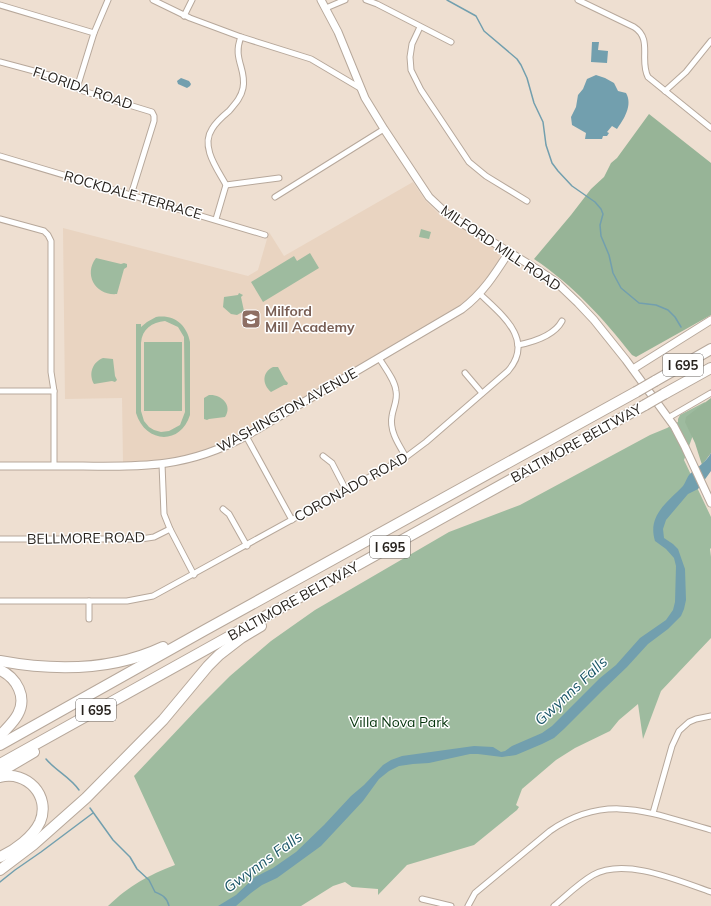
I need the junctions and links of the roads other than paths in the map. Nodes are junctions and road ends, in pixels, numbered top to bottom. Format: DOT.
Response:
graph roads {
  1 [pos="108,0"];
  2 [pos="153,0"];
  3 [pos="192,0"];
  4 [pos="322,0"];
  5 [pos="345,0"];
  6 [pos="366,0"];
  7 [pos="578,0"];
  8 [pos="0,5"];
  9 [pos="326,8"];
  10 [pos="184,16"];
  11 [pos="420,27"];
  12 [pos="94,33"];
  13 [pos="241,37"];
  14 [pos="711,41"];
  15 [pos="451,42"];
  16 [pos="0,62"];
  17 [pos="77,88"];
  18 [pos="360,88"];
  19 [pos="665,91"];
  20 [pos="711,128"];
  21 [pos="384,129"];
  22 [pos="0,156"];
  23 [pos="280,178"];
  24 [pos="226,185"];
  25 [pos="131,195"];
  26 [pos="275,197"];
  27 [pos="527,201"];
  28 [pos="0,219"];
  29 [pos="216,219"];
  30 [pos="265,235"];
  31 [pos="509,252"];
  32 [pos="480,294"];
  33 [pos="711,320"];
  34 [pos="562,321"];
  35 [pos="518,345"];
  36 [pos="711,349"];
  37 [pos="380,358"];
  38 [pos="711,368"];
  39 [pos="633,369"];
  40 [pos="465,373"];
  41 [pos="0,391"];
  42 [pos="54,391"];
  43 [pos="482,393"];
  44 [pos="711,393"];
  45 [pos="668,418"];
  46 [pos="246,436"];
  47 [pos="323,456"];
  48 [pos="406,457"];
  49 [pos="162,464"];
  50 [pos="0,466"];
  51 [pos="54,466"];
  52 [pos="346,490"];
  53 [pos="711,503"];
  54 [pos="223,509"];
  55 [pos="292,520"];
  56 [pos="170,529"];
  57 [pos="0,539"];
  58 [pos="247,546"];
  59 [pos="382,551"];
  60 [pos="194,574"];
  61 [pos="0,601"];
  62 [pos="89,601"];
  63 [pos="89,619"];
  64 [pos="205,630"];
  65 [pos="0,661"];
  66 [pos="0,670"];
  67 [pos="711,716"];
  68 [pos="58,731"];
  69 [pos="0,736"];
  70 [pos="0,745"];
  71 [pos="0,764"];
  72 [pos="0,772"];
  73 [pos="0,777"];
  74 [pos="653,813"];
  75 [pos="711,830"];
  76 [pos="0,857"];
  77 [pos="0,870"];
  78 [pos="711,892"];
  79 [pos="422,899"];
  80 [pos="451,906"];
  81 [pos="468,906"];
  82 [pos="554,906"];
  1 -- 12 [label="street"];
  2 -- 10 [label="street"];
  3 -- 10 [label="street"];
  4 -- 9 [label="main road, MILFORD MILL ROAD"];
  5 -- 9 [label="street"];
  6 -- 11 [label="street"];
  7 -- 19 [label="street"];
  8 -- 12 [label="street"];
  9 -- 18 [label="main road, MILFORD MILL ROAD"];
  10 -- 13 [label="street"];
  11 -- 15 [label="street"];
  11 -- 27 [label="street"];
  12 -- 17 [label="street"];
  13 -- 18 [label="street"];
  13 -- 24 [label="street"];
  14 -- 19 [label="street"];
  16 -- 17 [label="street, FLORIDA ROAD"];
  17 -- 25 [label="street, FLORIDA ROAD"];
  18 -- 21 [label="main road, MILFORD MILL ROAD"];
  19 -- 20 [label="street"];
  21 -- 26 [label="street"];
  21 -- 31 [label="main road, MILFORD MILL ROAD"];
  22 -- 25 [label="street, ROCKDALE TERRACE"];
  23 -- 24 [label="street"];
  24 -- 29 [label="street"];
  25 -- 29 [label="street, ROCKDALE TERRACE"];
  28 -- 42 [label="street"];
  29 -- 30 [label="street, ROCKDALE TERRACE"];
  31 -- 32 [label="main road, WASHINGTON AVENUE"];
  31 -- 39 [label="main road, MILFORD MILL ROAD"];
  32 -- 35 [label="street"];
  32 -- 37 [label="main road, WASHINGTON AVENUE"];
  33 -- 39 [label="main road"];
  34 -- 35 [label="street"];
  35 -- 43 [label="street, CORONADO ROAD"];
  36 -- 64 [label="highway, BALTIMORE BELTWAY / I 695, bridge"];
  37 -- 46 [label="main road, WASHINGTON AVENUE"];
  37 -- 48 [label="street"];
  38 -- 59 [label="highway, BALTIMORE BELTWAY / I 695, bridge"];
  39 -- 45 [label="main road, MILFORD MILL ROAD"];
  40 -- 43 [label="street"];
  41 -- 42 [label="street"];
  42 -- 51 [label="street"];
  43 -- 48 [label="street, CORONADO ROAD"];
  44 -- 45 [label="street"];
  45 -- 53 [label="main road, MILFORD MILL ROAD"];
  46 -- 49 [label="main road, WASHINGTON AVENUE"];
  46 -- 55 [label="street"];
  47 -- 52 [label="street"];
  48 -- 52 [label="street, CORONADO ROAD"];
  49 -- 51 [label="main road, WASHINGTON AVENUE"];
  49 -- 56 [label="street"];
  50 -- 51 [label="main road, WASHINGTON AVENUE"];
  52 -- 55 [label="street, CORONADO ROAD"];
  54 -- 58 [label="street"];
  55 -- 58 [label="street, CORONADO ROAD"];
  56 -- 57 [label="street, BELLMORE ROAD"];
  56 -- 60 [label="street"];
  58 -- 60 [label="street, CORONADO ROAD"];
  59 -- 68 [label="highway, BALTIMORE BELTWAY / I 695"];
  59 -- 77 [label="highway"];
  60 -- 62 [label="street, CORONADO ROAD"];
  61 -- 62 [label="street, CORONADO ROAD"];
  62 -- 63 [label="street"];
  64 -- 65 [label="highway"];
  64 -- 70 [label="highway, BALTIMORE BELTWAY / I 695"];
  66 -- 69 [label="highway"];
  67 -- 74 [label="street"];
  68 -- 71 [label="highway, BALTIMORE BELTWAY / I 695"];
  68 -- 72 [label="highway"];
  73 -- 76 [label="highway"];
  74 -- 75 [label="street"];
  74 -- 81 [label="street"];
  78 -- 82 [label="street"];
  79 -- 80 [label="street"];
}
